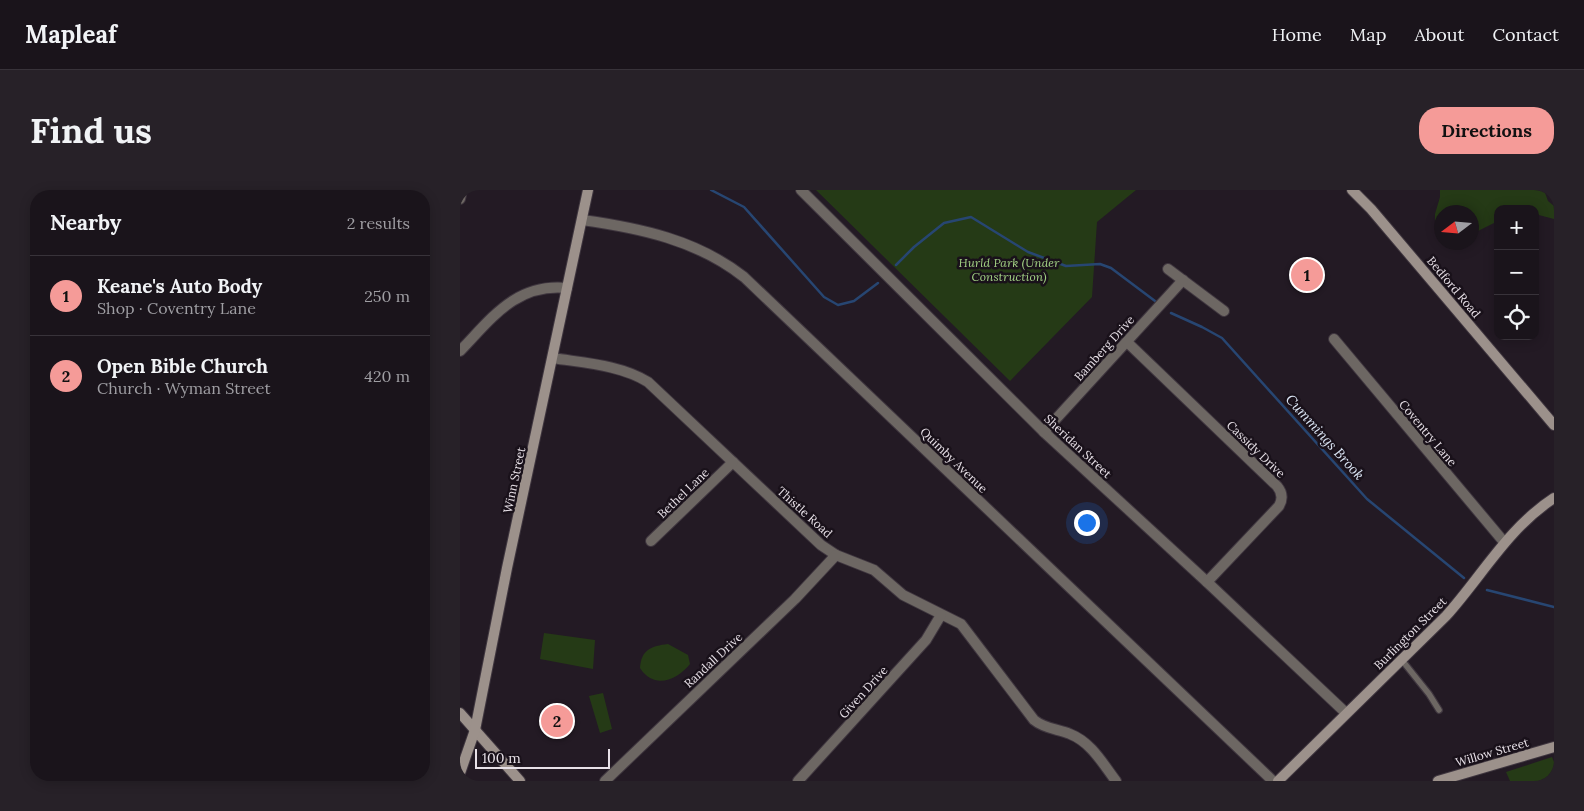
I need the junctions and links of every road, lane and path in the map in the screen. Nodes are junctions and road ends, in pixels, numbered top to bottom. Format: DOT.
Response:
graph roads {
  1 [pos="462,190"];
  2 [pos="588,190"];
  3 [pos="801,190"];
  4 [pos="1352,190"];
  5 [pos="460,198"];
  6 [pos="582,220"];
  7 [pos="1168,269"];
  8 [pos="1183,280"];
  9 [pos="567,288"];
  10 [pos="1224,311"];
  11 [pos="1334,338"];
  12 [pos="1127,342"];
  13 [pos="460,351"];
  14 [pos="552,358"];
  15 [pos="1554,425"];
  16 [pos="1044,432"];
  17 [pos="733,462"];
  18 [pos="1554,498"];
  19 [pos="651,541"];
  20 [pos="1504,542"];
  21 [pos="836,555"];
  22 [pos="1207,582"];
  23 [pos="941,615"];
  24 [pos="1401,659"];
  25 [pos="1439,710"];
  26 [pos="460,713"];
  27 [pos="1346,713"];
  28 [pos="475,730"];
  29 [pos="1554,747"];
  30 [pos="460,773"];
  31 [pos="520,781"];
  32 [pos="605,781"];
  33 [pos="798,781"];
  34 [pos="1116,781"];
  35 [pos="1273,781"];
  36 [pos="1278,781"];
  37 [pos="1438,781"];
  1 -- 5 [label="street"];
  2 -- 6 [label="street, Winn Street"];
  3 -- 16 [label="street, Sheridan Street"];
  4 -- 15 [label="street, Bedford Road"];
  6 -- 9 [label="street, Winn Street"];
  6 -- 35 [label="street, Quimby Avenue"];
  7 -- 8 [label="street"];
  8 -- 10 [label="street"];
  8 -- 12 [label="street, Bamberg Drive"];
  9 -- 13 [label="street"];
  9 -- 14 [label="street, Winn Street"];
  11 -- 20 [label="street, Coventry Lane"];
  12 -- 16 [label="street, Bamberg Drive"];
  12 -- 22 [label="street, Cassidy Drive"];
  14 -- 17 [label="street, Thistle Road"];
  14 -- 28 [label="street, Winn Street"];
  16 -- 22 [label="street, Sheridan Street"];
  17 -- 19 [label="street, Bethel Lane"];
  17 -- 21 [label="street, Thistle Road"];
  18 -- 20 [label="street, Burlington Street"];
  20 -- 24 [label="street, Burlington Street"];
  21 -- 23 [label="street, Thistle Road"];
  21 -- 32 [label="street, Randall Drive"];
  22 -- 27 [label="street, Sheridan Street"];
  23 -- 33 [label="street, Given Drive"];
  23 -- 34 [label="street, Thistle Road"];
  24 -- 25 [label="lane"];
  24 -- 27 [label="street, Burlington Street"];
  26 -- 28 [label="street"];
  27 -- 36 [label="street, Burlington Street"];
  28 -- 30 [label="street, Winn Street"];
  28 -- 31 [label="street"];
  29 -- 37 [label="street, Willow Street"];
}
